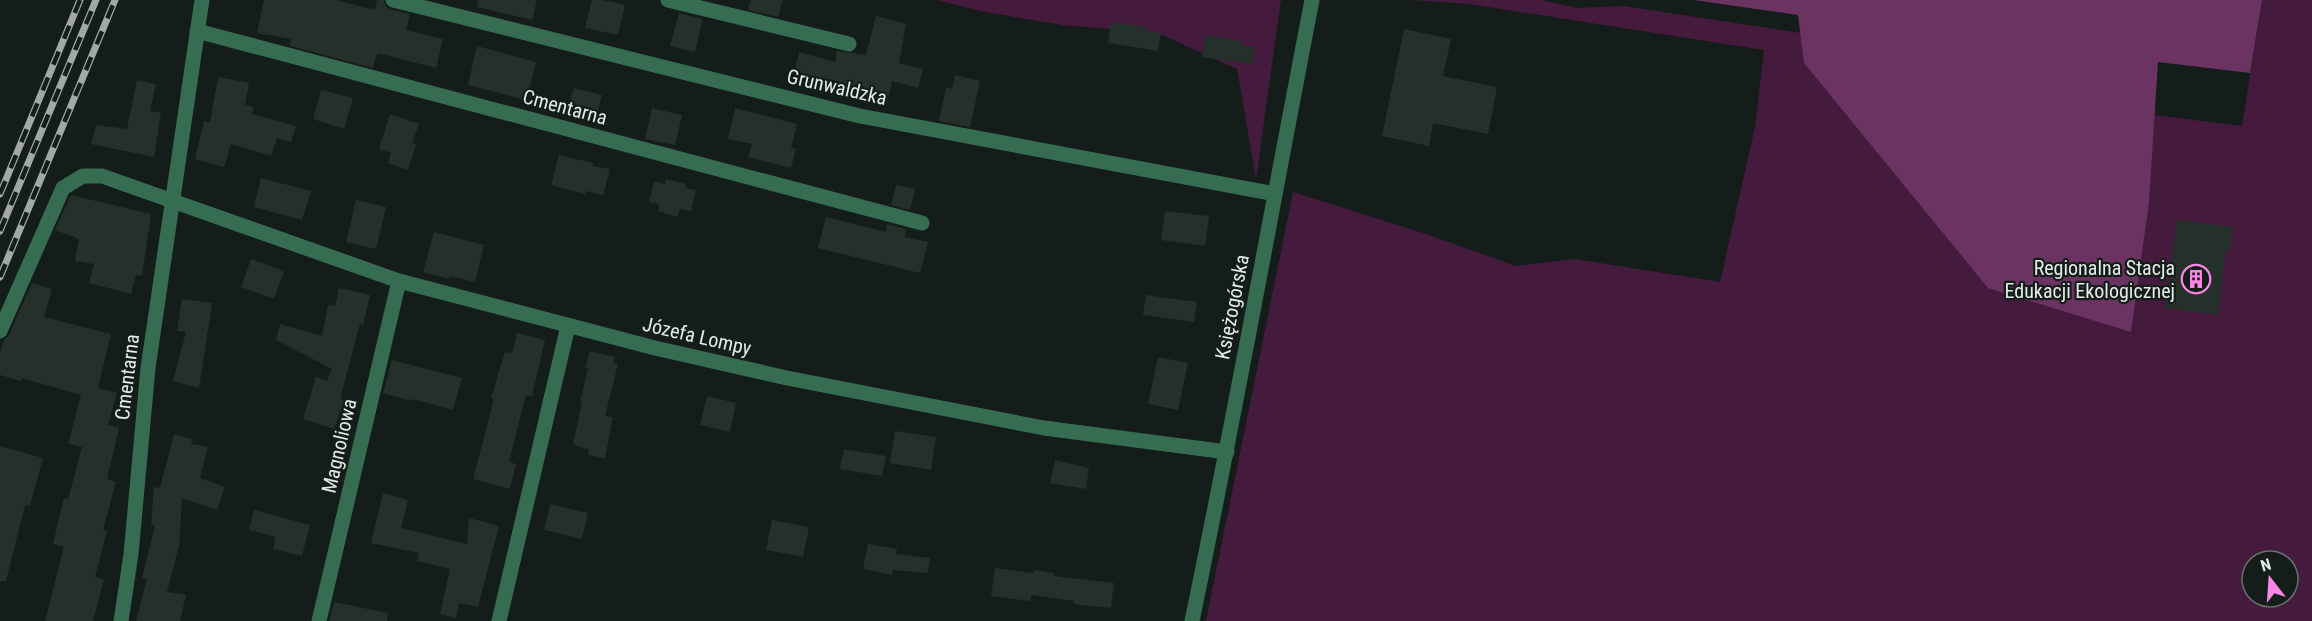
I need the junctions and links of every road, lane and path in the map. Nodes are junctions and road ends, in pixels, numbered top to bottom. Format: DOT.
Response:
graph roads {
  1 [pos="202,0"];
  2 [pos="393,0"];
  3 [pos="668,0"];
  4 [pos="1312,0"];
  5 [pos="197,31"];
  6 [pos="849,44"];
  7 [pos="1275,194"];
  8 [pos="172,200"];
  9 [pos="922,223"];
  10 [pos="399,281"];
  11 [pos="568,326"];
  12 [pos="0,331"];
  13 [pos="1227,452"];
  14 [pos="121,621"];
  15 [pos="319,621"];
  16 [pos="499,621"];
  17 [pos="1192,621"];
  1 -- 5 [label="street, Cmentarna"];
  2 -- 7 [label="street, Grunwaldzka"];
  3 -- 6 [label="street"];
  4 -- 7 [label="street, Księżogórska"];
  5 -- 8 [label="street, Cmentarna"];
  5 -- 9 [label="street, Cmentarna"];
  7 -- 13 [label="street, Księżogórska"];
  8 -- 10 [label="street, Józefa Lompy"];
  8 -- 12 [label="street, Józefa Lompy"];
  8 -- 14 [label="street, Cmentarna"];
  10 -- 11 [label="street, Józefa Lompy"];
  10 -- 15 [label="street, Magnoliowa"];
  11 -- 13 [label="street, Józefa Lompy"];
  11 -- 16 [label="street"];
  13 -- 17 [label="street, Księżogórska"];
}
